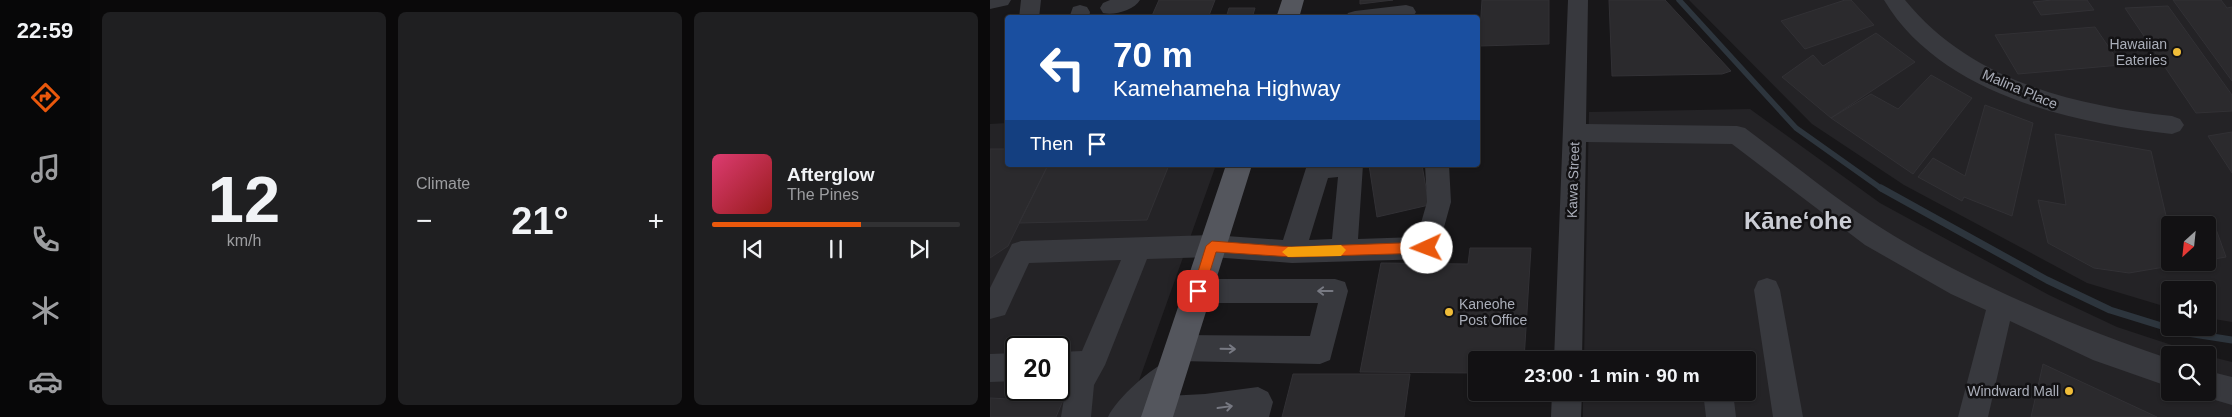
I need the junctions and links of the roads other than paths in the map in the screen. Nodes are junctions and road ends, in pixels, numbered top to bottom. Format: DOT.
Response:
graph roads {
  1 [pos="1031,0"];
  2 [pos="1130,0"];
  3 [pos="1134,0"];
  4 [pos="1293,0"];
  5 [pos="1578,0"];
  6 [pos="1894,0"];
  7 [pos="1406,12"];
  8 [pos="1117,13"];
  9 [pos="1029,15"];
  10 [pos="1289,15"];
  11 [pos="1380,15"];
  12 [pos="2172,125"];
  13 [pos="1574,133"];
  14 [pos="1238,167"];
  15 [pos="1335,167"];
  16 [pos="1351,167"];
  17 [pos="1437,167"];
  18 [pos="1319,168"];
  19 [pos="1212,246"];
  20 [pos="1139,248"];
  21 [pos="1344,250"];
  22 [pos="1292,252"];
  23 [pos="1767,290"];
  24 [pos="1198,291"];
  25 [pos="2001,304"];
  26 [pos="990,306"];
  27 [pos="1568,351"];
  28 [pos="1175,360"];
  29 [pos="1091,365"];
  30 [pos="1070,366"];
  31 [pos="1005,367"];
  32 [pos="990,368"];
  33 [pos="2161,370"];
  34 [pos="2216,386"];
  35 [pos="2232,391"];
  36 [pos="1567,401"];
  37 [pos="1719,401"];
  38 [pos="1158,414"];
  39 [pos="1076,417"];
  40 [pos="1123,417"];
  41 [pos="1254,417"];
  42 [pos="1566,417"];
  43 [pos="1721,417"];
  44 [pos="1788,417"];
  45 [pos="1973,417"];
  1 -- 9 [label="street"];
  2 -- 8 [label="street"];
  3 -- 8 [label="street"];
  4 -- 10 [label="main road"];
  5 -- 13 [label="street, Kawa Street"];
  6 -- 12 [label="street, Malina Place"];
  7 -- 11 [label="street"];
  13 -- 25 [label="street"];
  13 -- 27 [label="street, Kawa Street"];
  14 -- 19 [label="main road"];
  15 -- 18 [label="street"];
  16 -- 21 [label="street"];
  17 -- 21 [label="street"];
  18 -- 22 [label="street"];
  19 -- 20 [label="street"];
  19 -- 22 [label="street"];
  19 -- 24 [label="main road"];
  20 -- 26 [label="street"];
  20 -- 29 [label="street"];
  21 -- 22 [label="street"];
  23 -- 44 [label="street"];
  24 -- 28 [label="main road"];
  28 -- 24 [label="street, one-way"];
  25 -- 33 [label="street"];
  25 -- 45 [label="street"];
  28 -- 38 [label="main road"];
  28 -- 40 [label="street"];
  29 -- 30 [label="street"];
  29 -- 39 [label="street"];
  31 -- 32 [label="street"];
  34 -- 35 [label="street"];
  36 -- 42 [label="street"];
  37 -- 43 [label="street"];
  38 -- 41 [label="street, one-way"];
}
